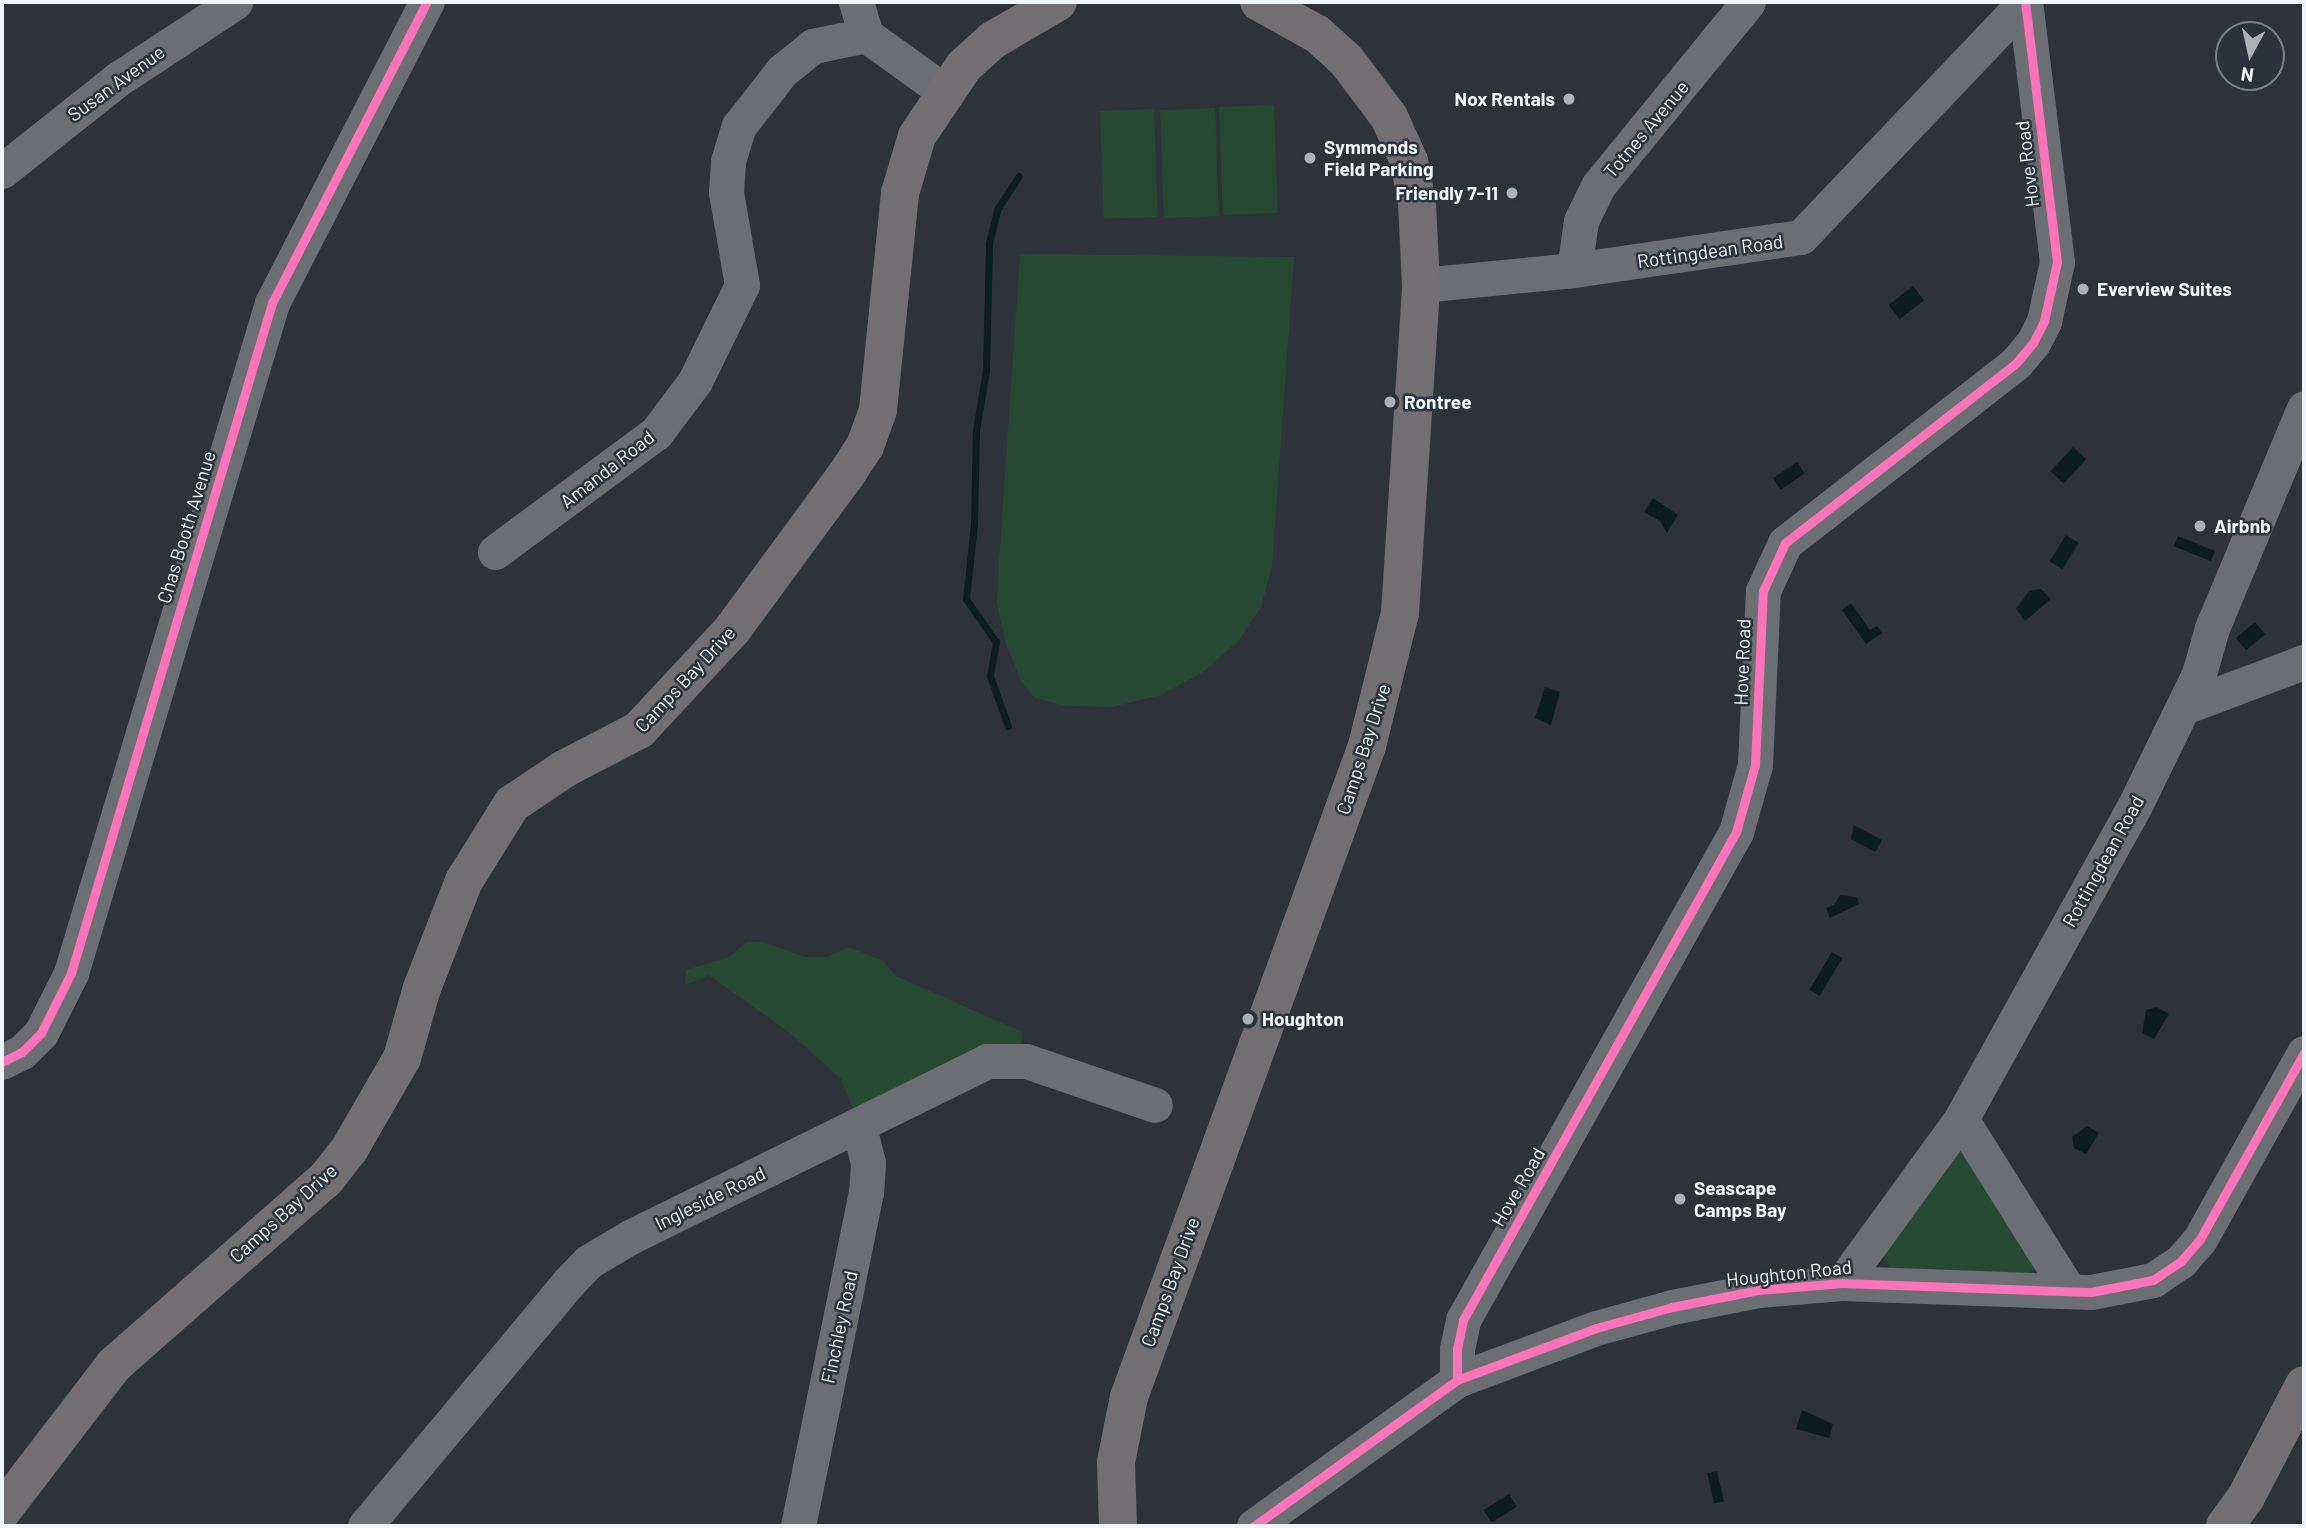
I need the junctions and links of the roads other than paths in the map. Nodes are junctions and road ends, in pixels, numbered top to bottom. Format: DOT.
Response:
graph roads {
  1 [pos="235,2"];
  2 [pos="427,2"];
  3 [pos="856,2"];
  4 [pos="1058,2"];
  5 [pos="1259,2"];
  6 [pos="1748,2"];
  7 [pos="2025,2"];
  8 [pos="866,35"];
  9 [pos="944,91"];
  10 [pos="2,171"];
  11 [pos="1574,270"];
  12 [pos="1421,285"];
  13 [pos="2304,408"];
  14 [pos="495,552"];
  15 [pos="2304,662"];
  16 [pos="2184,707"];
  17 [pos="2304,1053"];
  18 [pos="2,1062"];
  19 [pos="1155,1105"];
  20 [pos="1961,1119"];
  21 [pos="859,1127"];
  22 [pos="1842,1283"];
  23 [pos="2069,1291"];
  24 [pos="1457,1380"];
  25 [pos="2304,1385"];
  26 [pos="2,1511"];
  27 [pos="365,1526"];
  28 [pos="798,1526"];
  29 [pos="1118,1526"];
  30 [pos="1254,1526"];
  31 [pos="2225,1526"];
  1 -- 10 [label="street, Susan Avenue"];
  2 -- 18 [label="street, Chas Booth Avenue"];
  3 -- 8 [label="street"];
  4 -- 9 [label="main road, Camps Bay Drive"];
  5 -- 12 [label="main road, Camps Bay Drive"];
  6 -- 11 [label="street, Totnes Avenue"];
  7 -- 11 [label="street, Rottingdean Road"];
  7 -- 24 [label="street, Hove Road"];
  8 -- 9 [label="street"];
  8 -- 14 [label="street, Amanda Road"];
  9 -- 26 [label="main road, Camps Bay Drive"];
  11 -- 12 [label="street, Rottingdean Road"];
  12 -- 29 [label="main road, Camps Bay Drive"];
  13 -- 16 [label="street, Rottingdean Road"];
  15 -- 16 [label="street"];
  16 -- 20 [label="street, Rottingdean Road"];
  17 -- 23 [label="street, Houghton Road"];
  19 -- 21 [label="street, Ingleside Road"];
  20 -- 22 [label="street, Rottingdean Road"];
  20 -- 23 [label="street"];
  21 -- 27 [label="street, Ingleside Road"];
  21 -- 28 [label="street, Finchley Road"];
  22 -- 23 [label="street, Houghton Road"];
  22 -- 24 [label="street, Houghton Road"];
  24 -- 30 [label="street, Houghton Road"];
  25 -- 31 [label="main road"];
}
